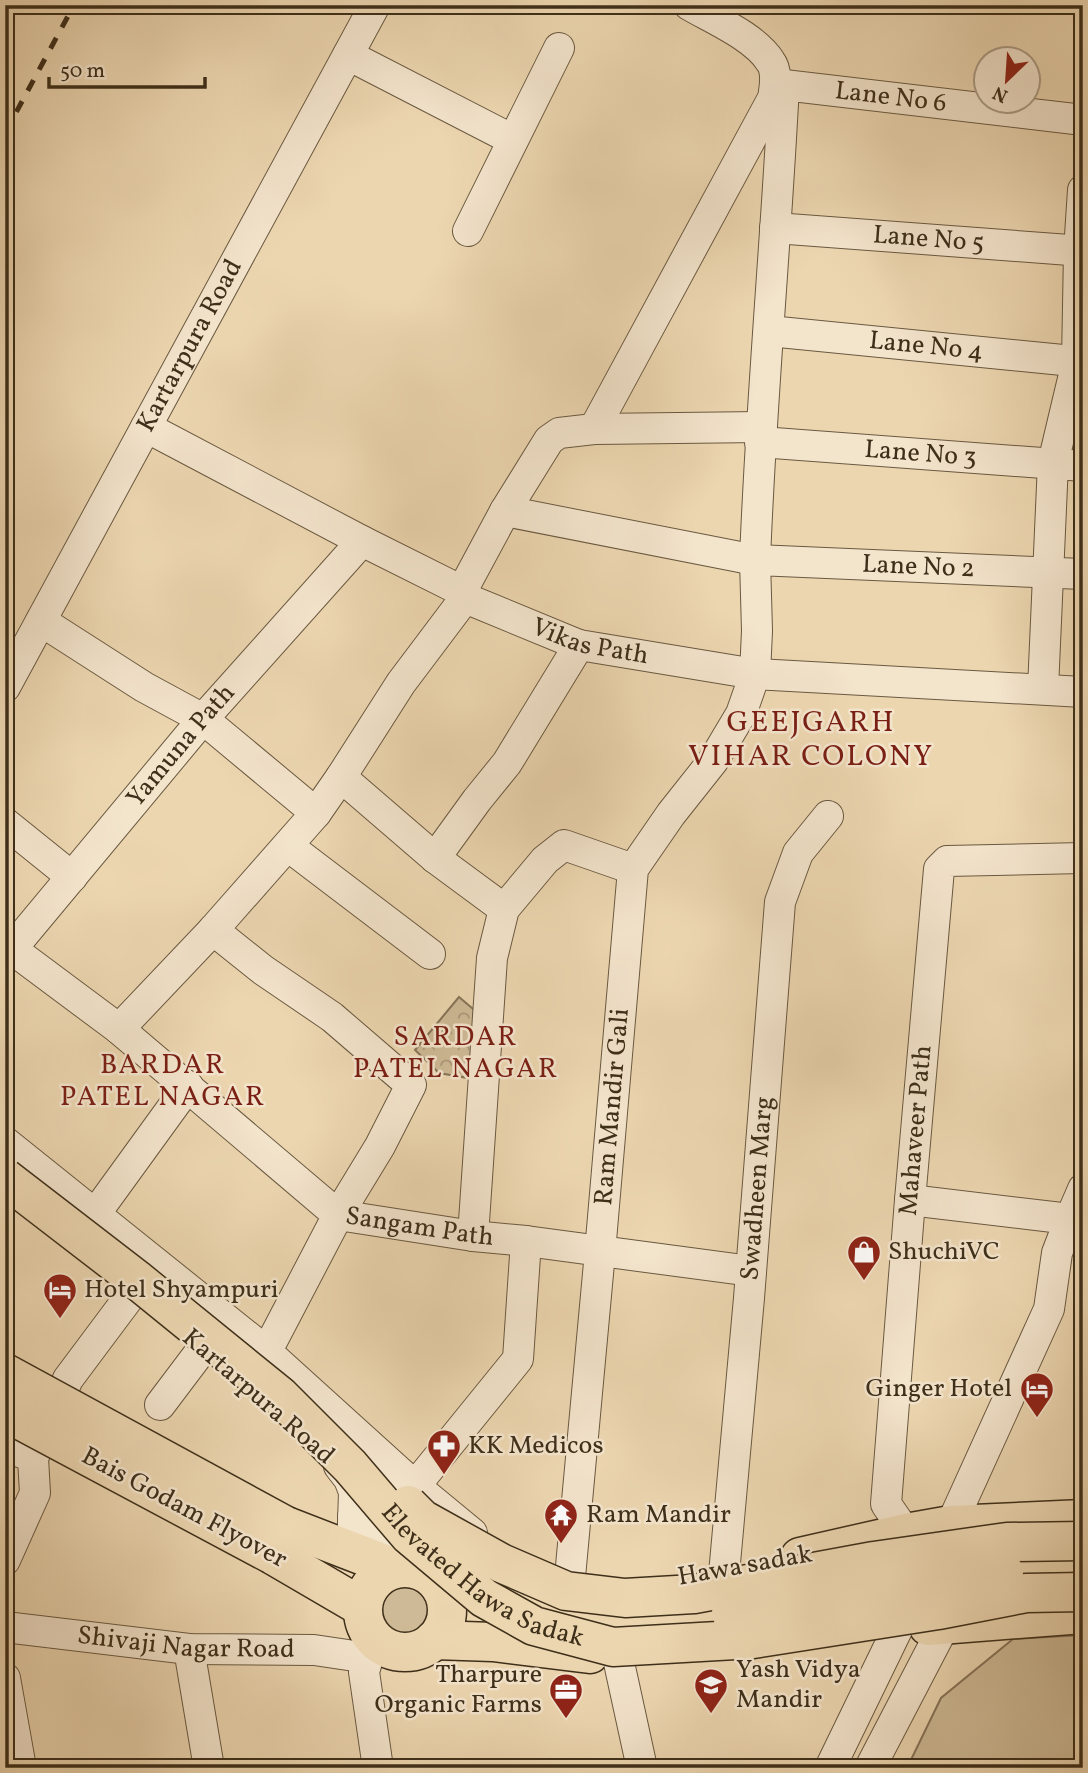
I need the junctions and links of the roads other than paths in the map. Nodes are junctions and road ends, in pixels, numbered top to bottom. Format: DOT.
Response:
graph roads {
  1 [pos="375,5"];
  2 [pos="689,5"];
  3 [pos="559,48"];
  4 [pos="348,55"];
  5 [pos="1083,120"];
  6 [pos="513,140"];
  7 [pos="1083,190"];
  8 [pos="775,228"];
  9 [pos="468,230"];
  10 [pos="1081,251"];
  11 [pos="769,331"];
  12 [pos="1080,362"];
  13 [pos="146,427"];
  14 [pos="594,429"];
  15 [pos="760,434"];
  16 [pos="1053,463"];
  17 [pos="1083,466"];
  18 [pos="505,511"];
  19 [pos="362,541"];
  20 [pos="755,560"];
  21 [pos="1048,571"];
  22 [pos="1083,573"];
  23 [pos="463,594"];
  24 [pos="41,621"];
  25 [pos="579,645"];
  26 [pos="755,674"];
  27 [pos="5,687"];
  28 [pos="1043,689"];
  29 [pos="1083,692"];
  30 [pos="203,719"];
  31 [pos="341,777"];
  32 [pos="316,813"];
  33 [pos="828,816"];
  34 [pos="5,823"];
  35 [pos="288,846"];
  36 [pos="435,858"];
  37 [pos="1083,858"];
  38 [pos="633,869"];
  39 [pos="72,877"];
  40 [pos="504,909"];
  41 [pos="212,930"];
  42 [pos="9,953"];
  43 [pos="430,954"];
  44 [pos="119,1029"];
  45 [pos="188,1086"];
  46 [pos="5,1142"];
  47 [pos="5,1150"];
  48 [pos="5,1178"];
  49 [pos="1083,1189"];
  50 [pos="5,1195"];
  51 [pos="910,1200"];
  52 [pos="96,1214"];
  53 [pos="338,1215"];
  54 [pos="1070,1219"];
  55 [pos="473,1236"];
  56 [pos="526,1241"];
  57 [pos="72,1246"];
  58 [pos="600,1252"];
  59 [pos="751,1271"];
  60 [pos="133,1292"];
  61 [pos="204,1348"];
  62 [pos="267,1352"];
  63 [pos="5,1373"];
  64 [pos="250,1384"];
  65 [pos="160,1405"];
  66 [pos="5,1412"];
  67 [pos="5,1445"];
  68 [pos="33,1458"];
  69 [pos="418,1502"];
  70 [pos="1083,1519"];
  71 [pos="353,1520"];
  72 [pos="951,1525"];
  73 [pos="906,1533"];
  74 [pos="279,1541"];
  75 [pos="1083,1541"];
  76 [pos="489,1548"];
  77 [pos="803,1556"];
  78 [pos="5,1560"];
  79 [pos="412,1567"];
  80 [pos="1083,1570"];
  81 [pos="724,1574"];
  82 [pos="570,1577"];
  83 [pos="1083,1592"];
  84 [pos="362,1607"];
  85 [pos="1083,1614"];
  86 [pos="945,1624"];
  87 [pos="5,1627"];
  88 [pos="897,1630"];
  89 [pos="814,1639"];
  90 [pos="434,1640"];
  91 [pos="189,1649"];
  92 [pos="372,1650"];
  93 [pos="618,1658"];
  94 [pos="5,1678"];
  95 [pos="21,1768"];
  96 [pos="209,1768"];
  97 [pos="378,1768"];
  98 [pos="642,1768"];
  99 [pos="830,1768"];
  100 [pos="870,1768"];
  1 -- 4 [label="street, Kartarpura Road"];
  2 -- 14 [label="street"];
  3 -- 6 [label="street"];
  4 -- 6 [label="street"];
  4 -- 13 [label="street, Kartarpura Road"];
  5 -- 8 [label="street, Lane No 6"];
  6 -- 9 [label="street"];
  7 -- 10 [label="street"];
  8 -- 10 [label="street, Lane No 5"];
  8 -- 11 [label="street"];
  10 -- 12 [label="street"];
  11 -- 12 [label="street, Lane No 4"];
  11 -- 15 [label="street"];
  12 -- 16 [label="street"];
  13 -- 19 [label="street, Vikas Path"];
  13 -- 24 [label="street, Kartarpura Road"];
  14 -- 15 [label="street, Lane No 3"];
  14 -- 18 [label="street, Lane No 3"];
  15 -- 16 [label="street, Lane No 3"];
  15 -- 20 [label="street"];
  16 -- 17 [label="street, Lane No 3"];
  16 -- 21 [label="street"];
  18 -- 20 [label="street, Lane No 2"];
  18 -- 23 [label="street, Lane No 3"];
  19 -- 23 [label="street, Vikas Path"];
  19 -- 30 [label="street, Yamuna Path"];
  20 -- 21 [label="street, Lane No 2"];
  20 -- 26 [label="street"];
  21 -- 22 [label="street, Lane No 2"];
  21 -- 28 [label="street"];
  23 -- 25 [label="street, Vikas Path"];
  23 -- 31 [label="street, Lane No 3"];
  24 -- 27 [label="street, Kartarpura Road"];
  24 -- 30 [label="street"];
  25 -- 26 [label="street, Vikas Path"];
  25 -- 36 [label="street"];
  26 -- 28 [label="street, Vikas Path"];
  26 -- 38 [label="street, Ram Mandir Gali"];
  28 -- 29 [label="street, Vikas Path"];
  30 -- 32 [label="street"];
  30 -- 39 [label="street, Yamuna Path"];
  31 -- 32 [label="street, Lane No 3"];
  31 -- 36 [label="street"];
  32 -- 35 [label="street, Lane No 3"];
  33 -- 59 [label="street, Swadheen Marg"];
  34 -- 39 [label="street"];
  35 -- 41 [label="street, Lane No 3"];
  35 -- 43 [label="street"];
  36 -- 40 [label="street"];
  37 -- 51 [label="street, Mahaveer Path"];
  38 -- 40 [label="street"];
  38 -- 58 [label="street, Ram Mandir Gali"];
  39 -- 42 [label="street, Yamuna Path"];
  40 -- 55 [label="street"];
  41 -- 44 [label="street, Lane No 3"];
  41 -- 53 [label="street"];
  42 -- 44 [label="street, Sangam Path"];
  44 -- 45 [label="street, Sangam Path"];
  45 -- 52 [label="street"];
  45 -- 53 [label="street, Sangam Path"];
  46 -- 52 [label="street"];
  47 -- 69 [label="main road, Elevated Hawa Sadak, bridge"];
  48 -- 83 [label="main road, Elevated Hawa Sadak, bridge"];
  49 -- 54 [label="street"];
  50 -- 57 [label="street, Kartarpura Road"];
  51 -- 54 [label="street"];
  51 -- 73 [label="street, Mahaveer Path"];
  52 -- 57 [label="street"];
  52 -- 62 [label="street"];
  53 -- 55 [label="street, Sangam Path"];
  53 -- 62 [label="street"];
  54 -- 72 [label="street"];
  55 -- 56 [label="street, Sangam Path"];
  56 -- 58 [label="street, Sangam Path"];
  56 -- 69 [label="street"];
  57 -- 60 [label="street, Kartarpura Road"];
  58 -- 59 [label="street, Sangam Path"];
  58 -- 82 [label="street, Ram Mandir Gali"];
  59 -- 81 [label="street, Swadheen Marg"];
  60 -- 61 [label="street, Kartarpura Road"];
  60 -- 68 [label="street"];
  61 -- 64 [label="street, Kartarpura Road"];
  61 -- 65 [label="street"];
  62 -- 64 [label="street"];
  62 -- 69 [label="street"];
  63 -- 74 [label="main road, Bais Godam Flyover, bridge"];
  64 -- 71 [label="street, Kartarpura Road"];
  66 -- 74 [label="main road, Bais Godam Flyover, bridge"];
  67 -- 68 [label="street"];
  68 -- 78 [label="street"];
  69 -- 71 [label="street"];
  69 -- 75 [label="main road, Elevated Hawa Sadak, bridge"];
  69 -- 76 [label="street"];
  69 -- 80 [label="main road, bridge"];
  70 -- 72 [label="main road, Hawa sadak"];
  71 -- 74 [label="main road, Bais Godam Flyover"];
  71 -- 79 [label="main road, Bais Godam Flyover"];
  72 -- 73 [label="main road, Hawa sadak"];
  73 -- 77 [label="main road, Hawa sadak"];
  74 -- 84 [label="main road, Bais Godam Flyover"];
  76 -- 79 [label="main road"];
  76 -- 82 [label="main road, Hawa sadak"];
  77 -- 81 [label="main road, Hawa sadak"];
  77 -- 89 [label="main road"];
  79 -- 84 [label="main road"];
  79 -- 90 [label="main road"];
  81 -- 82 [label="main road, Hawa sadak"];
  84 -- 92 [label="main road"];
  85 -- 86 [label="main road"];
  86 -- 88 [label="main road"];
  86 -- 100 [label="street"];
  87 -- 91 [label="street, Shivaji Nagar Road"];
  88 -- 89 [label="main road"];
  88 -- 99 [label="street"];
  89 -- 93 [label="main road"];
  90 -- 92 [label="main road"];
  90 -- 93 [label="main road"];
  91 -- 92 [label="street, Shivaji Nagar Road"];
  91 -- 96 [label="street"];
  92 -- 97 [label="street"];
  93 -- 98 [label="street"];
  94 -- 95 [label="street"];
}
